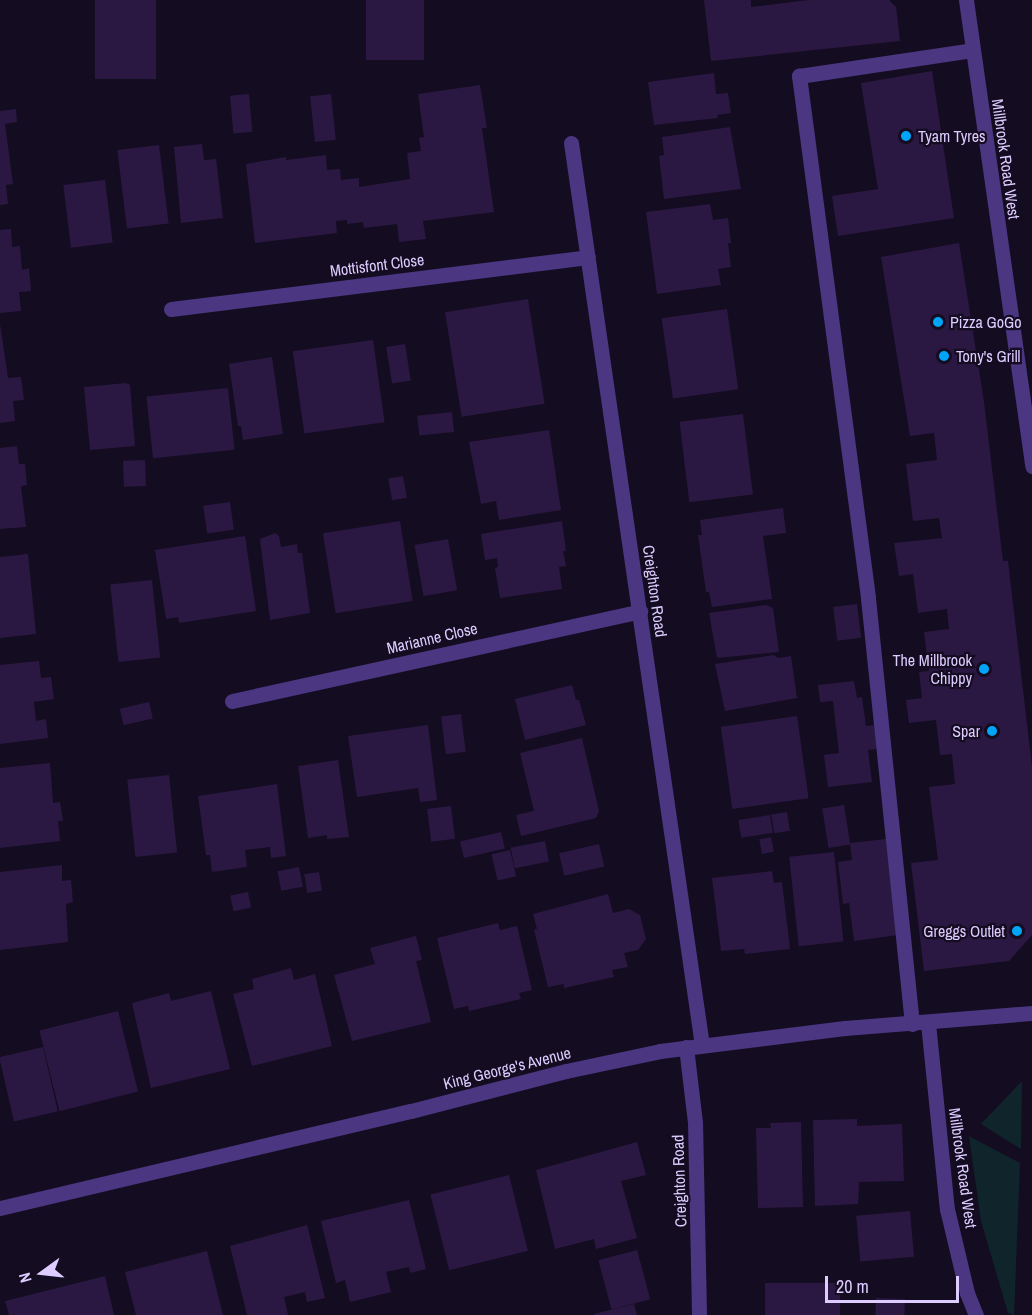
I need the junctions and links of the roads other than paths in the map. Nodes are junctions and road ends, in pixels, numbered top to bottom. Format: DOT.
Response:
graph roads {
  1 [pos="966,0"];
  2 [pos="972,50"];
  3 [pos="571,142"];
  4 [pos="588,257"];
  5 [pos="171,309"];
  6 [pos="1032,466"];
  7 [pos="640,611"];
  8 [pos="232,702"];
  9 [pos="1032,1013"];
  10 [pos="928,1023"];
  11 [pos="912,1024"];
  12 [pos="702,1045"];
  13 [pos="686,1047"];
  14 [pos="0,1208"];
  15 [pos="699,1315"];
  16 [pos="976,1315"];
  1 -- 2 [label="street, Millbrook Road West"];
  2 -- 6 [label="street, Millbrook Road West"];
  2 -- 11 [label="street"];
  3 -- 4 [label="street, Creighton Road"];
  4 -- 5 [label="street, Mottisfont Close"];
  4 -- 7 [label="street, Creighton Road"];
  7 -- 8 [label="street, Marianne Close"];
  7 -- 12 [label="street, Creighton Road"];
  9 -- 10 [label="street, King George's Avenue"];
  10 -- 11 [label="street, King George's Avenue"];
  10 -- 16 [label="street, Millbrook Road West"];
  11 -- 12 [label="street, King George's Avenue"];
  12 -- 13 [label="street, King George's Avenue"];
  13 -- 14 [label="street, King George's Avenue"];
  13 -- 15 [label="street, Creighton Road"];
}
